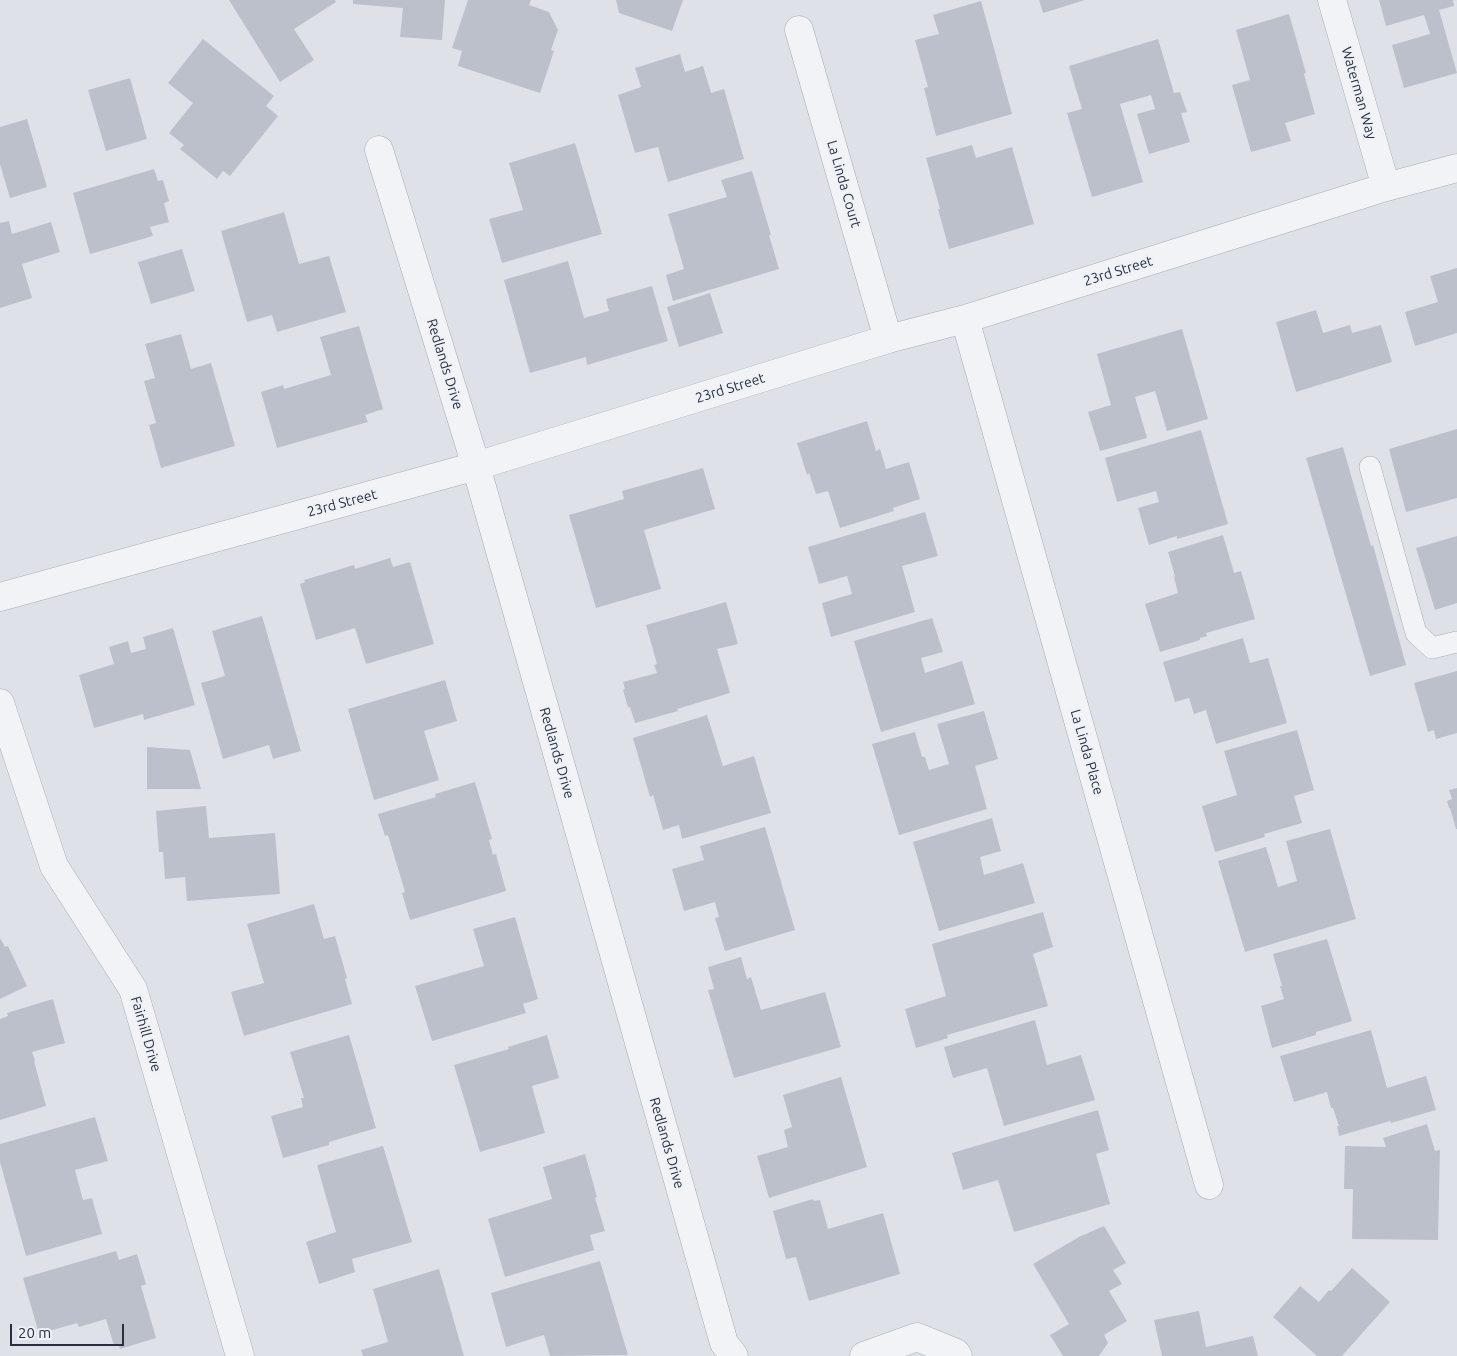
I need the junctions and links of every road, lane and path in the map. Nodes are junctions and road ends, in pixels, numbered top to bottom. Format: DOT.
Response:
graph roads {
  1 [pos="1332,0"];
  2 [pos="799,30"];
  3 [pos="379,150"];
  4 [pos="1457,168"];
  5 [pos="1386,187"];
  6 [pos="965,319"];
  7 [pos="888,339"];
  8 [pos="476,466"];
  9 [pos="1370,467"];
  10 [pos="0,597"];
  11 [pos="1457,642"];
  12 [pos="0,703"];
  13 [pos="1209,1185"];
  14 [pos="957,1355"];
  15 [pos="240,1356"];
  16 [pos="734,1356"];
  17 [pos="864,1356"];
  1 -- 5 [label="street, Waterman Way"];
  2 -- 7 [label="street, La Linda Court"];
  3 -- 8 [label="street, Redlands Drive"];
  4 -- 5 [label="street, 23rd Street"];
  5 -- 6 [label="street, 23rd Street"];
  6 -- 7 [label="street, 23rd Street"];
  6 -- 13 [label="street, La Linda Place"];
  7 -- 8 [label="street, 23rd Street"];
  8 -- 10 [label="street, 23rd Street"];
  8 -- 16 [label="street, Redlands Drive"];
  9 -- 11 [label="lane"];
  12 -- 15 [label="street, Fairhill Drive"];
  14 -- 17 [label="street"];
}
